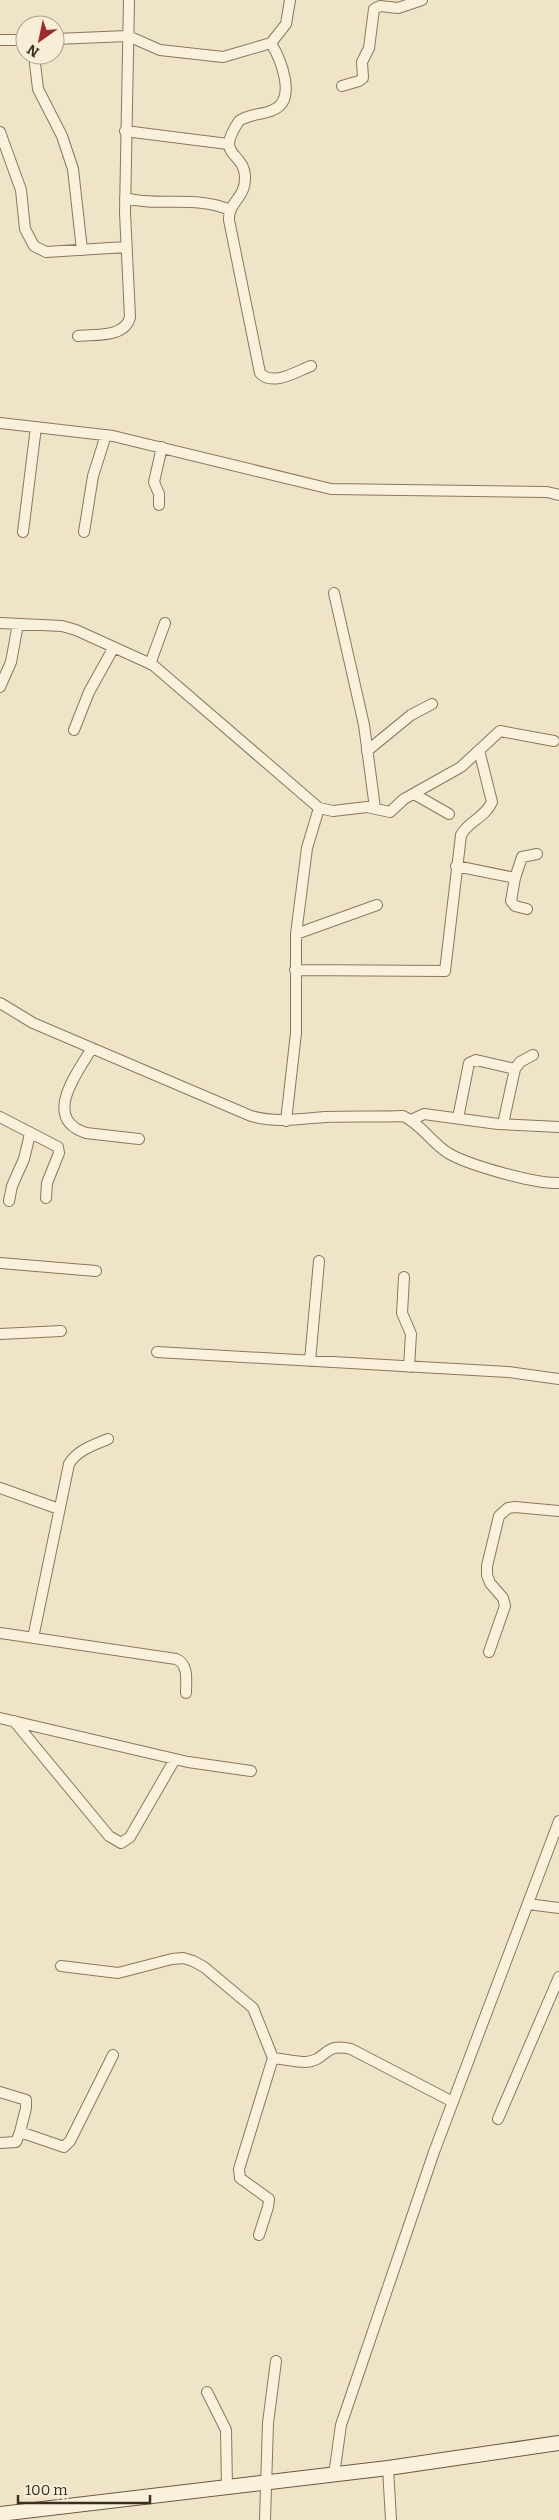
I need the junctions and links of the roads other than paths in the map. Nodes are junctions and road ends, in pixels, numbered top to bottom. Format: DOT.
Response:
graph roads {
  1 [pos="129,0"];
  2 [pos="290,0"];
  3 [pos="422,0"];
  4 [pos="128,36"];
  5 [pos="65,39"];
  6 [pos="0,40"];
  7 [pos="15,40"];
  8 [pos="270,43"];
  9 [pos="35,65"];
  10 [pos="342,86"];
  11 [pos="125,131"];
  12 [pos="0,132"];
  13 [pos="228,144"];
  14 [pos="125,198"];
  15 [pos="230,210"];
  16 [pos="126,247"];
  17 [pos="82,250"];
  18 [pos="78,336"];
  19 [pos="311,366"];
  20 [pos="0,422"];
  21 [pos="36,427"];
  22 [pos="106,435"];
  23 [pos="162,448"];
  24 [pos="559,495"];
  25 [pos="160,505"];
  26 [pos="23,532"];
  27 [pos="84,532"];
  28 [pos="334,593"];
  29 [pos="0,623"];
  30 [pos="18,624"];
  31 [pos="165,624"];
  32 [pos="114,647"];
  33 [pos="150,664"];
  34 [pos="0,687"];
  35 [pos="432,704"];
  36 [pos="74,730"];
  37 [pos="554,741"];
  38 [pos="479,750"];
  39 [pos="367,751"];
  40 [pos="414,794"];
  41 [pos="319,808"];
  42 [pos="375,808"];
  43 [pos="449,814"];
  44 [pos="537,854"];
  45 [pos="456,866"];
  46 [pos="515,878"];
  47 [pos="377,905"];
  48 [pos="527,909"];
  49 [pos="296,934"];
  50 [pos="295,970"];
  51 [pos="0,1003"];
  52 [pos="92,1048"];
  53 [pos="533,1055"];
  54 [pos="515,1068"];
  55 [pos="0,1117"];
  56 [pos="458,1118"];
  57 [pos="411,1120"];
  58 [pos="286,1121"];
  59 [pos="503,1124"];
  60 [pos="559,1126"];
  61 [pos="30,1134"];
  62 [pos="139,1139"];
  63 [pos="559,1183"];
  64 [pos="46,1198"];
  65 [pos="9,1201"];
  66 [pos="318,1261"];
  67 [pos="0,1263"];
  68 [pos="96,1271"];
  69 [pos="404,1277"];
  70 [pos="60,1331"];
  71 [pos="0,1334"];
  72 [pos="157,1352"];
  73 [pos="310,1361"];
  74 [pos="409,1367"];
  75 [pos="559,1379"];
  76 [pos="108,1439"];
  77 [pos="0,1488"];
  78 [pos="59,1509"];
  79 [pos="559,1511"];
  80 [pos="0,1633"];
  81 [pos="33,1638"];
  82 [pos="489,1652"];
  83 [pos="186,1693"];
  84 [pos="0,1718"];
  85 [pos="14,1721"];
  86 [pos="175,1759"];
  87 [pos="251,1771"];
  88 [pos="559,1821"];
  89 [pos="528,1904"];
  90 [pos="559,1908"];
  91 [pos="61,1966"];
  92 [pos="559,1976"];
  93 [pos="113,2055"];
  94 [pos="274,2058"];
  95 [pos="0,2092"];
  96 [pos="453,2102"];
  97 [pos="498,2119"];
  98 [pos="20,2132"];
  99 [pos="0,2143"];
  100 [pos="258,2235"];
  101 [pos="276,2361"];
  102 [pos="207,2392"];
  103 [pos="559,2443"];
  104 [pos="388,2468"];
  105 [pos="334,2474"];
  106 [pos="265,2483"];
  107 [pos="227,2487"];
  108 [pos="0,2514"];
  109 [pos="265,2520"];
  110 [pos="391,2520"];
  1 -- 4 [label="street"];
  2 -- 8 [label="street"];
  3 -- 10 [label="street"];
  4 -- 5 [label="street"];
  4 -- 8 [label="street"];
  4 -- 11 [label="street"];
  6 -- 7 [label="street"];
  8 -- 13 [label="street"];
  9 -- 17 [label="street"];
  11 -- 13 [label="street"];
  11 -- 14 [label="street"];
  12 -- 17 [label="street"];
  13 -- 15 [label="street"];
  14 -- 15 [label="street"];
  14 -- 16 [label="street"];
  15 -- 19 [label="street"];
  16 -- 17 [label="street"];
  16 -- 18 [label="street"];
  20 -- 21 [label="street"];
  21 -- 22 [label="street"];
  21 -- 26 [label="street"];
  22 -- 23 [label="street"];
  22 -- 27 [label="street"];
  23 -- 24 [label="street"];
  23 -- 25 [label="street"];
  28 -- 39 [label="street"];
  29 -- 30 [label="street"];
  30 -- 32 [label="street"];
  30 -- 34 [label="street"];
  31 -- 33 [label="street"];
  32 -- 33 [label="street"];
  32 -- 36 [label="street"];
  33 -- 41 [label="street"];
  35 -- 39 [label="street"];
  37 -- 38 [label="street"];
  38 -- 40 [label="street"];
  38 -- 45 [label="street"];
  39 -- 42 [label="street"];
  40 -- 42 [label="street"];
  40 -- 43 [label="street"];
  41 -- 42 [label="street"];
  41 -- 49 [label="street"];
  44 -- 46 [label="street"];
  45 -- 46 [label="street"];
  45 -- 50 [label="street"];
  46 -- 48 [label="street"];
  47 -- 49 [label="street"];
  49 -- 50 [label="street"];
  50 -- 58 [label="street"];
  51 -- 52 [label="street"];
  52 -- 58 [label="street"];
  52 -- 62 [label="street"];
  53 -- 54 [label="street"];
  54 -- 56 [label="street"];
  54 -- 59 [label="street"];
  55 -- 61 [label="street"];
  56 -- 57 [label="street"];
  56 -- 59 [label="street"];
  57 -- 58 [label="street"];
  57 -- 63 [label="street"];
  59 -- 60 [label="street"];
  61 -- 64 [label="street"];
  61 -- 65 [label="street"];
  66 -- 73 [label="street"];
  67 -- 68 [label="street"];
  69 -- 74 [label="street"];
  70 -- 71 [label="street"];
  72 -- 73 [label="street"];
  73 -- 74 [label="street"];
  74 -- 75 [label="street"];
  76 -- 78 [label="street"];
  77 -- 78 [label="street"];
  78 -- 81 [label="street"];
  79 -- 82 [label="street"];
  80 -- 81 [label="street"];
  81 -- 83 [label="street"];
  84 -- 85 [label="street"];
  85 -- 86 [label="street"];
  85 -- 86 [label="street"];
  86 -- 87 [label="street"];
  88 -- 89 [label="street"];
  89 -- 90 [label="street"];
  89 -- 96 [label="street"];
  91 -- 94 [label="street"];
  92 -- 97 [label="street"];
  93 -- 98 [label="street"];
  94 -- 96 [label="street"];
  94 -- 100 [label="street"];
  95 -- 98 [label="street"];
  96 -- 105 [label="street"];
  98 -- 99 [label="street"];
  101 -- 106 [label="street"];
  102 -- 107 [label="street"];
  103 -- 104 [label="main road"];
  104 -- 105 [label="main road"];
  104 -- 110 [label="street"];
  105 -- 106 [label="main road"];
  106 -- 107 [label="main road"];
  106 -- 109 [label="street"];
  107 -- 108 [label="main road"];
}
